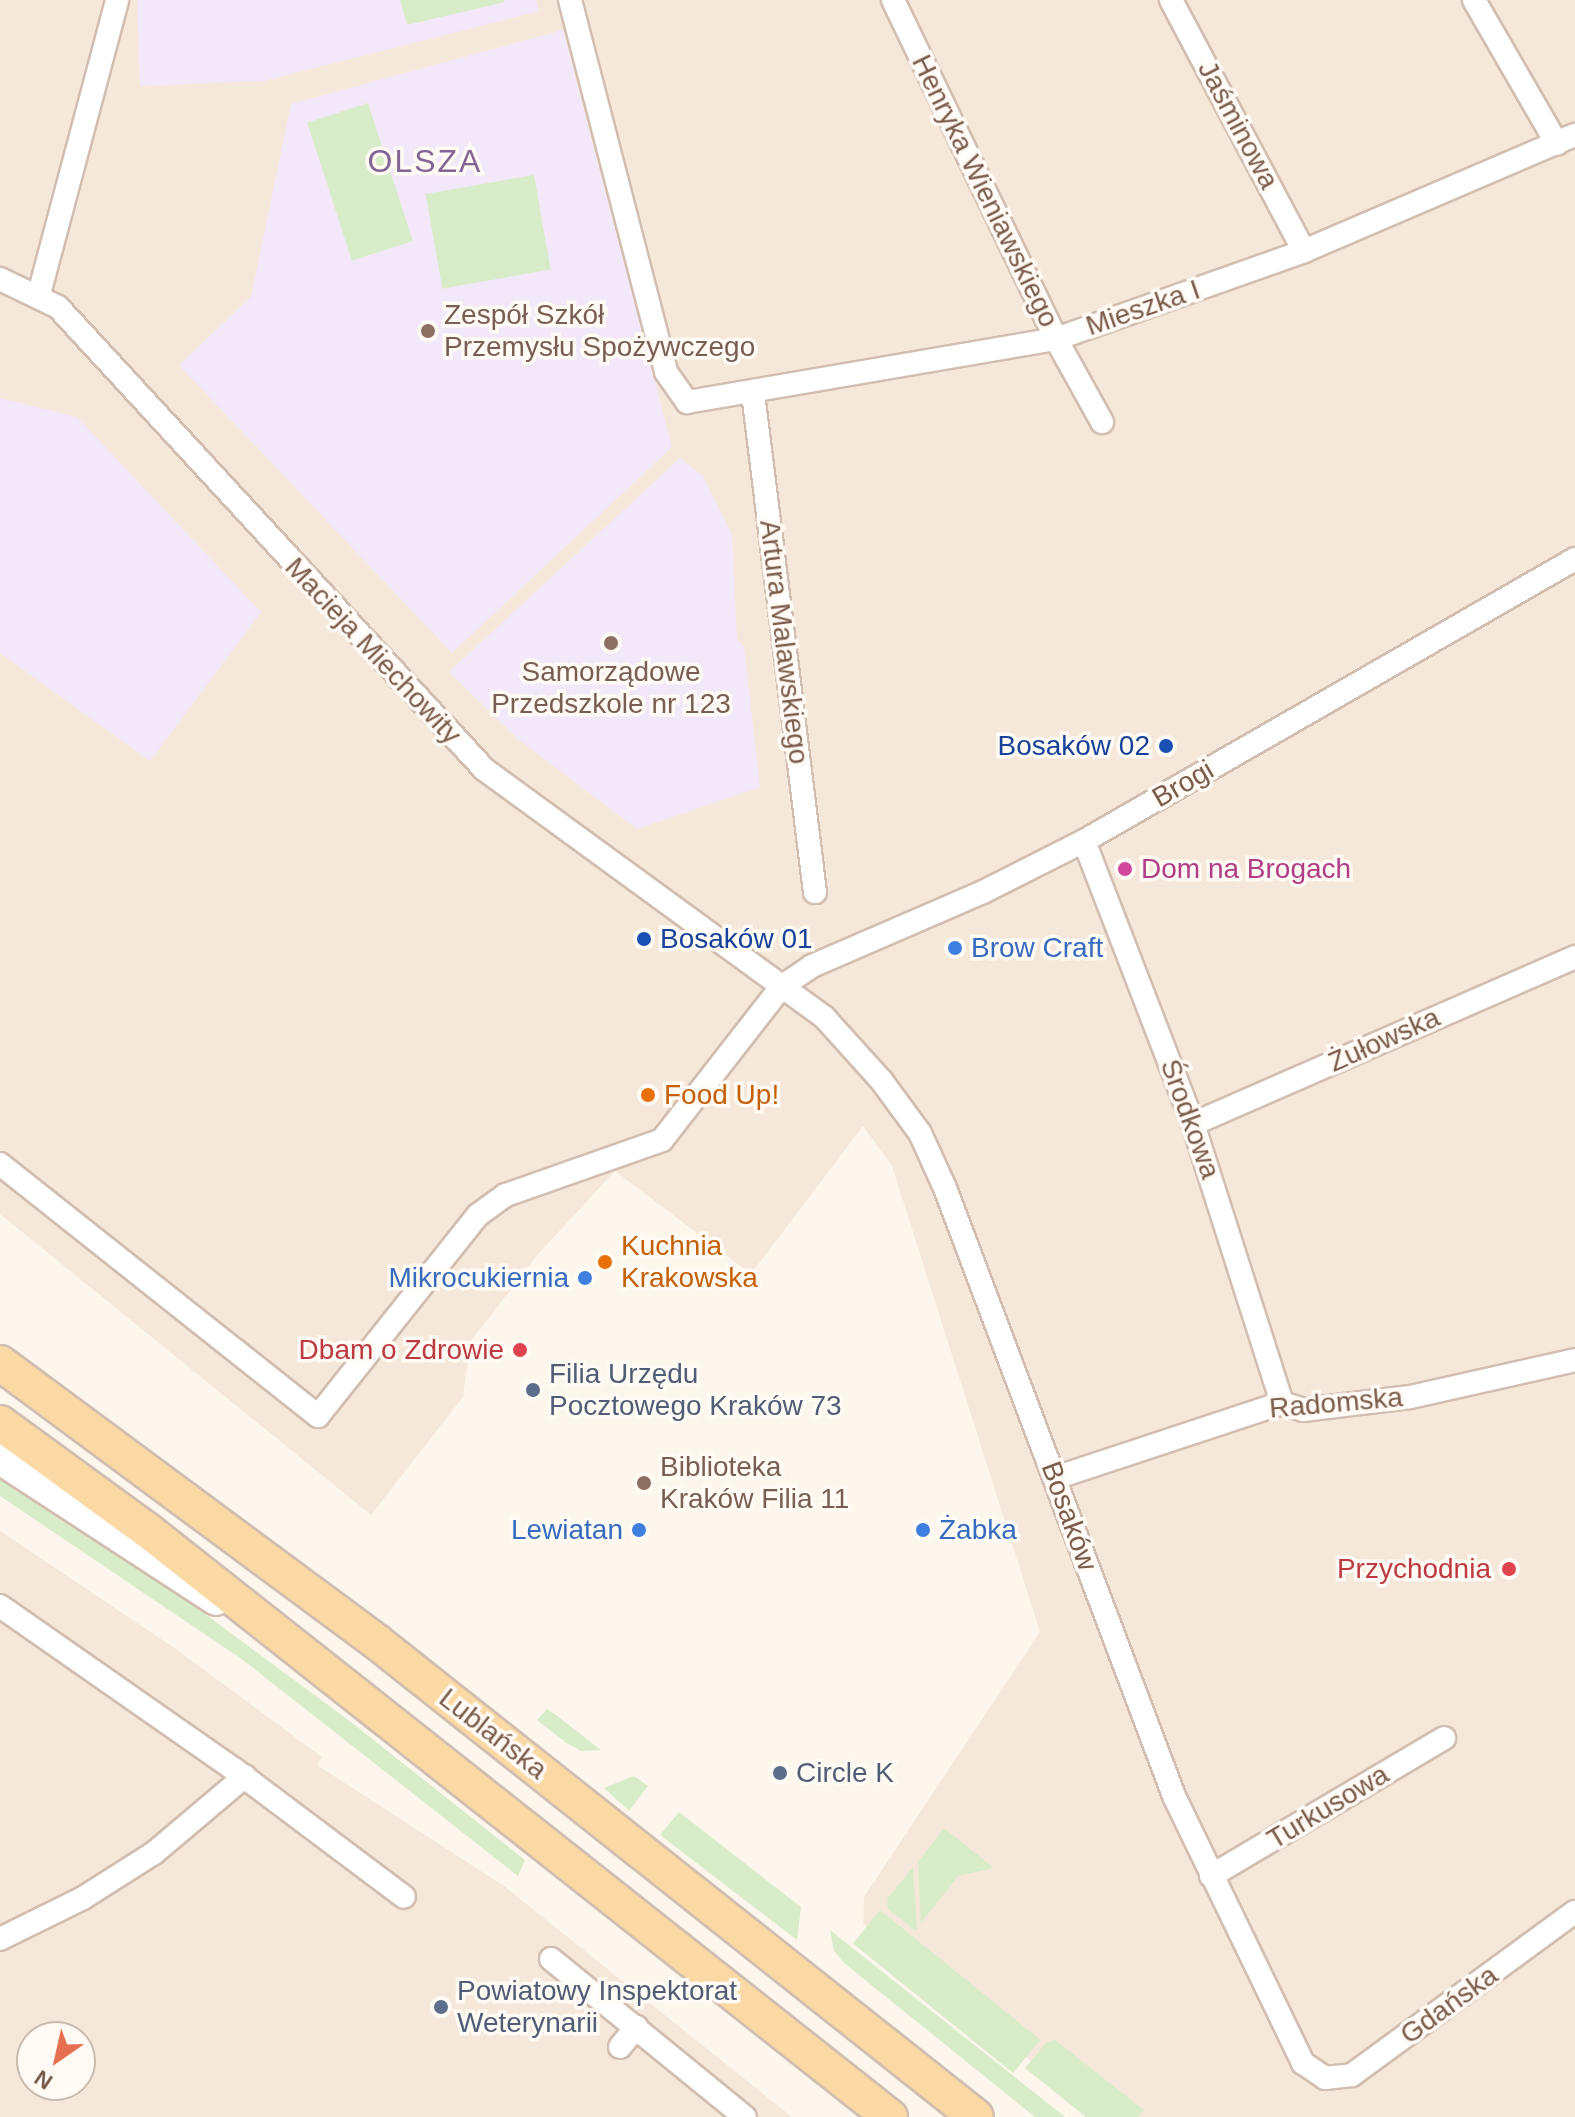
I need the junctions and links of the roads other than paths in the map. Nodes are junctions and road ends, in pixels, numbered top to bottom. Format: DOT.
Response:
graph roads {
  1 [pos="117,0"];
  2 [pos="570,0"];
  3 [pos="893,0"];
  4 [pos="1171,0"];
  5 [pos="1474,0"];
  6 [pos="1566,140"];
  7 [pos="1304,251"];
  8 [pos="0,279"];
  9 [pos="39,294"];
  10 [pos="1056,339"];
  11 [pos="753,393"];
  12 [pos="1102,422"];
  13 [pos="1572,568"];
  14 [pos="1084,841"];
  15 [pos="815,892"];
  16 [pos="1575,957"];
  17 [pos="781,987"];
  18 [pos="1193,1124"];
  19 [pos="0,1164"];
  20 [pos="1575,1360"];
  21 [pos="0,1363"];
  22 [pos="1282,1403"];
  23 [pos="0,1423"];
  24 [pos="0,1459"];
  25 [pos="1055,1478"];
  26 [pos="0,1606"];
  27 [pos="284,1639"];
  28 [pos="1444,1738"];
  29 [pos="245,1776"];
  30 [pos="1211,1876"];
  31 [pos="404,1897"];
  32 [pos="1575,1912"];
  33 [pos="0,1939"];
  34 [pos="551,1959"];
  35 [pos="636,2027"];
  36 [pos="620,2047"];
  37 [pos="1317,2074"];
  38 [pos="745,2117"];
  39 [pos="890,2117"];
  40 [pos="976,2117"];
  1 -- 9 [label="street"];
  2 -- 11 [label="street, Mieszka I"];
  3 -- 10 [label="street, Henryka Wieniawskiego"];
  4 -- 7 [label="street, Jaśminowa"];
  5 -- 6 [label="street"];
  6 -- 7 [label="street, Mieszka I"];
  7 -- 10 [label="street, Mieszka I"];
  8 -- 9 [label="street, Macieja Miechowity"];
  9 -- 17 [label="street, Macieja Miechowity"];
  10 -- 11 [label="street, Mieszka I"];
  10 -- 12 [label="street, Henryka Wieniawskiego"];
  11 -- 15 [label="street, Artura Malawskiego"];
  13 -- 14 [label="street, Brogi"];
  14 -- 17 [label="street, Brogi"];
  14 -- 18 [label="street, Środkowa"];
  16 -- 18 [label="street, Żułowska"];
  17 -- 19 [label="street, Brogi"];
  17 -- 25 [label="street, Bosaków"];
  18 -- 22 [label="street, Środkowa"];
  20 -- 22 [label="street, Radomska"];
  21 -- 40 [label="main road, Lublańska"];
  22 -- 25 [label="street, Radomska"];
  23 -- 27 [label="main road, Lublańska"];
  24 -- 27 [label="main road, Lublańska"];
  25 -- 30 [label="street, Bosaków"];
  26 -- 29 [label="street"];
  27 -- 39 [label="main road, Lublańska"];
  28 -- 30 [label="street, Turkusowa"];
  29 -- 31 [label="street"];
  29 -- 33 [label="street"];
  30 -- 37 [label="street, Bosaków"];
  32 -- 37 [label="street, Gdańska"];
  34 -- 35 [label="street"];
  35 -- 36 [label="street"];
  35 -- 38 [label="street"];
}
